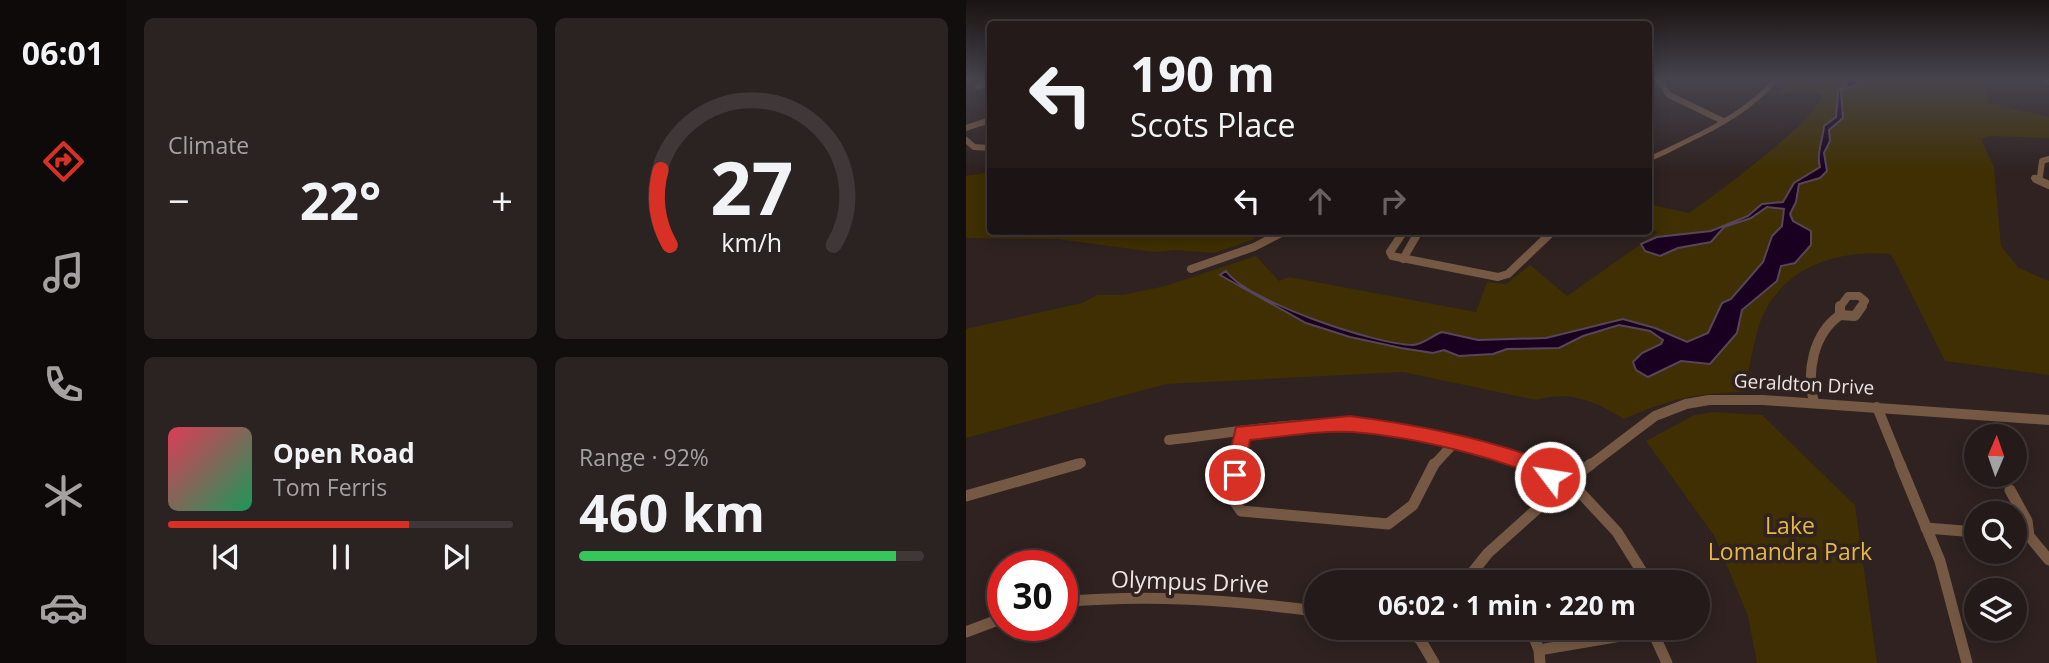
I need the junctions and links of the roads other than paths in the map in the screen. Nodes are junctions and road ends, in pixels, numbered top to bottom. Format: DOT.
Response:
graph roads {
  1 [pos="1700,110"];
  2 [pos="1741,110"];
  3 [pos="987,121"];
  4 [pos="1723,121"];
  5 [pos="966,128"];
  6 [pos="966,140"];
  7 [pos="987,148"];
  8 [pos="1652,158"];
  9 [pos="2049,159"];
  10 [pos="2040,176"];
  11 [pos="2049,178"];
  12 [pos="2049,185"];
  13 [pos="1277,235"];
  14 [pos="1401,235"];
  15 [pos="1417,235"];
  16 [pos="1549,235"];
  17 [pos="1403,259"];
  18 [pos="1191,269"];
  19 [pos="1840,315"];
  20 [pos="1814,403"];
  21 [pos="1877,407"];
  22 [pos="2049,420"];
  23 [pos="1242,432"];
  24 [pos="1169,439"];
  25 [pos="1454,443"];
  26 [pos="1081,463"];
  27 [pos="1551,473"];
  28 [pos="1578,473"];
  29 [pos="1577,489"];
  30 [pos="2010,490"];
  31 [pos="1557,491"];
  32 [pos="966,496"];
  33 [pos="1926,527"];
  34 [pos="1964,531"];
  35 [pos="2029,536"];
  36 [pos="2049,560"];
  37 [pos="1475,570"];
  38 [pos="1641,570"];
  39 [pos="1078,601"];
  40 [pos="1304,609"];
  41 [pos="987,624"];
  42 [pos="966,632"];
  43 [pos="1426,640"];
  44 [pos="1608,640"];
  45 [pos="1656,640"];
  46 [pos="1540,656"];
  47 [pos="1434,663"];
  48 [pos="1667,663"];
  49 [pos="1967,663"];
  1 -- 4 [label="street"];
  2 -- 4 [label="street"];
  3 -- 5 [label="street"];
  4 -- 8 [label="street"];
  6 -- 7 [label="street"];
  9 -- 10 [label="street"];
  10 -- 11 [label="street"];
  10 -- 12 [label="street"];
  13 -- 18 [label="street"];
  14 -- 17 [label="street"];
  15 -- 17 [label="street"];
  16 -- 17 [label="street"];
  19 -- 20 [label="street"];
  20 -- 21 [label="street, Geraldton Drive"];
  20 -- 28 [label="street, Geraldton Drive"];
  21 -- 22 [label="street, Geraldton Drive"];
  21 -- 33 [label="street"];
  23 -- 24 [label="street"];
  23 -- 25 [label="street"];
  23 -- 25 [label="street"];
  25 -- 27 [label="street"];
  26 -- 32 [label="street"];
  27 -- 28 [label="street"];
  27 -- 31 [label="street"];
  28 -- 29 [label="street"];
  29 -- 31 [label="street"];
  29 -- 38 [label="street"];
  30 -- 35 [label="street"];
  31 -- 37 [label="street"];
  33 -- 34 [label="street"];
  33 -- 49 [label="street"];
  35 -- 36 [label="street"];
  39 -- 40 [label="street, Olympus Drive"];
  41 -- 42 [label="street"];
  43 -- 47 [label="street"];
  44 -- 46 [label="street"];
  45 -- 48 [label="street"];
}
